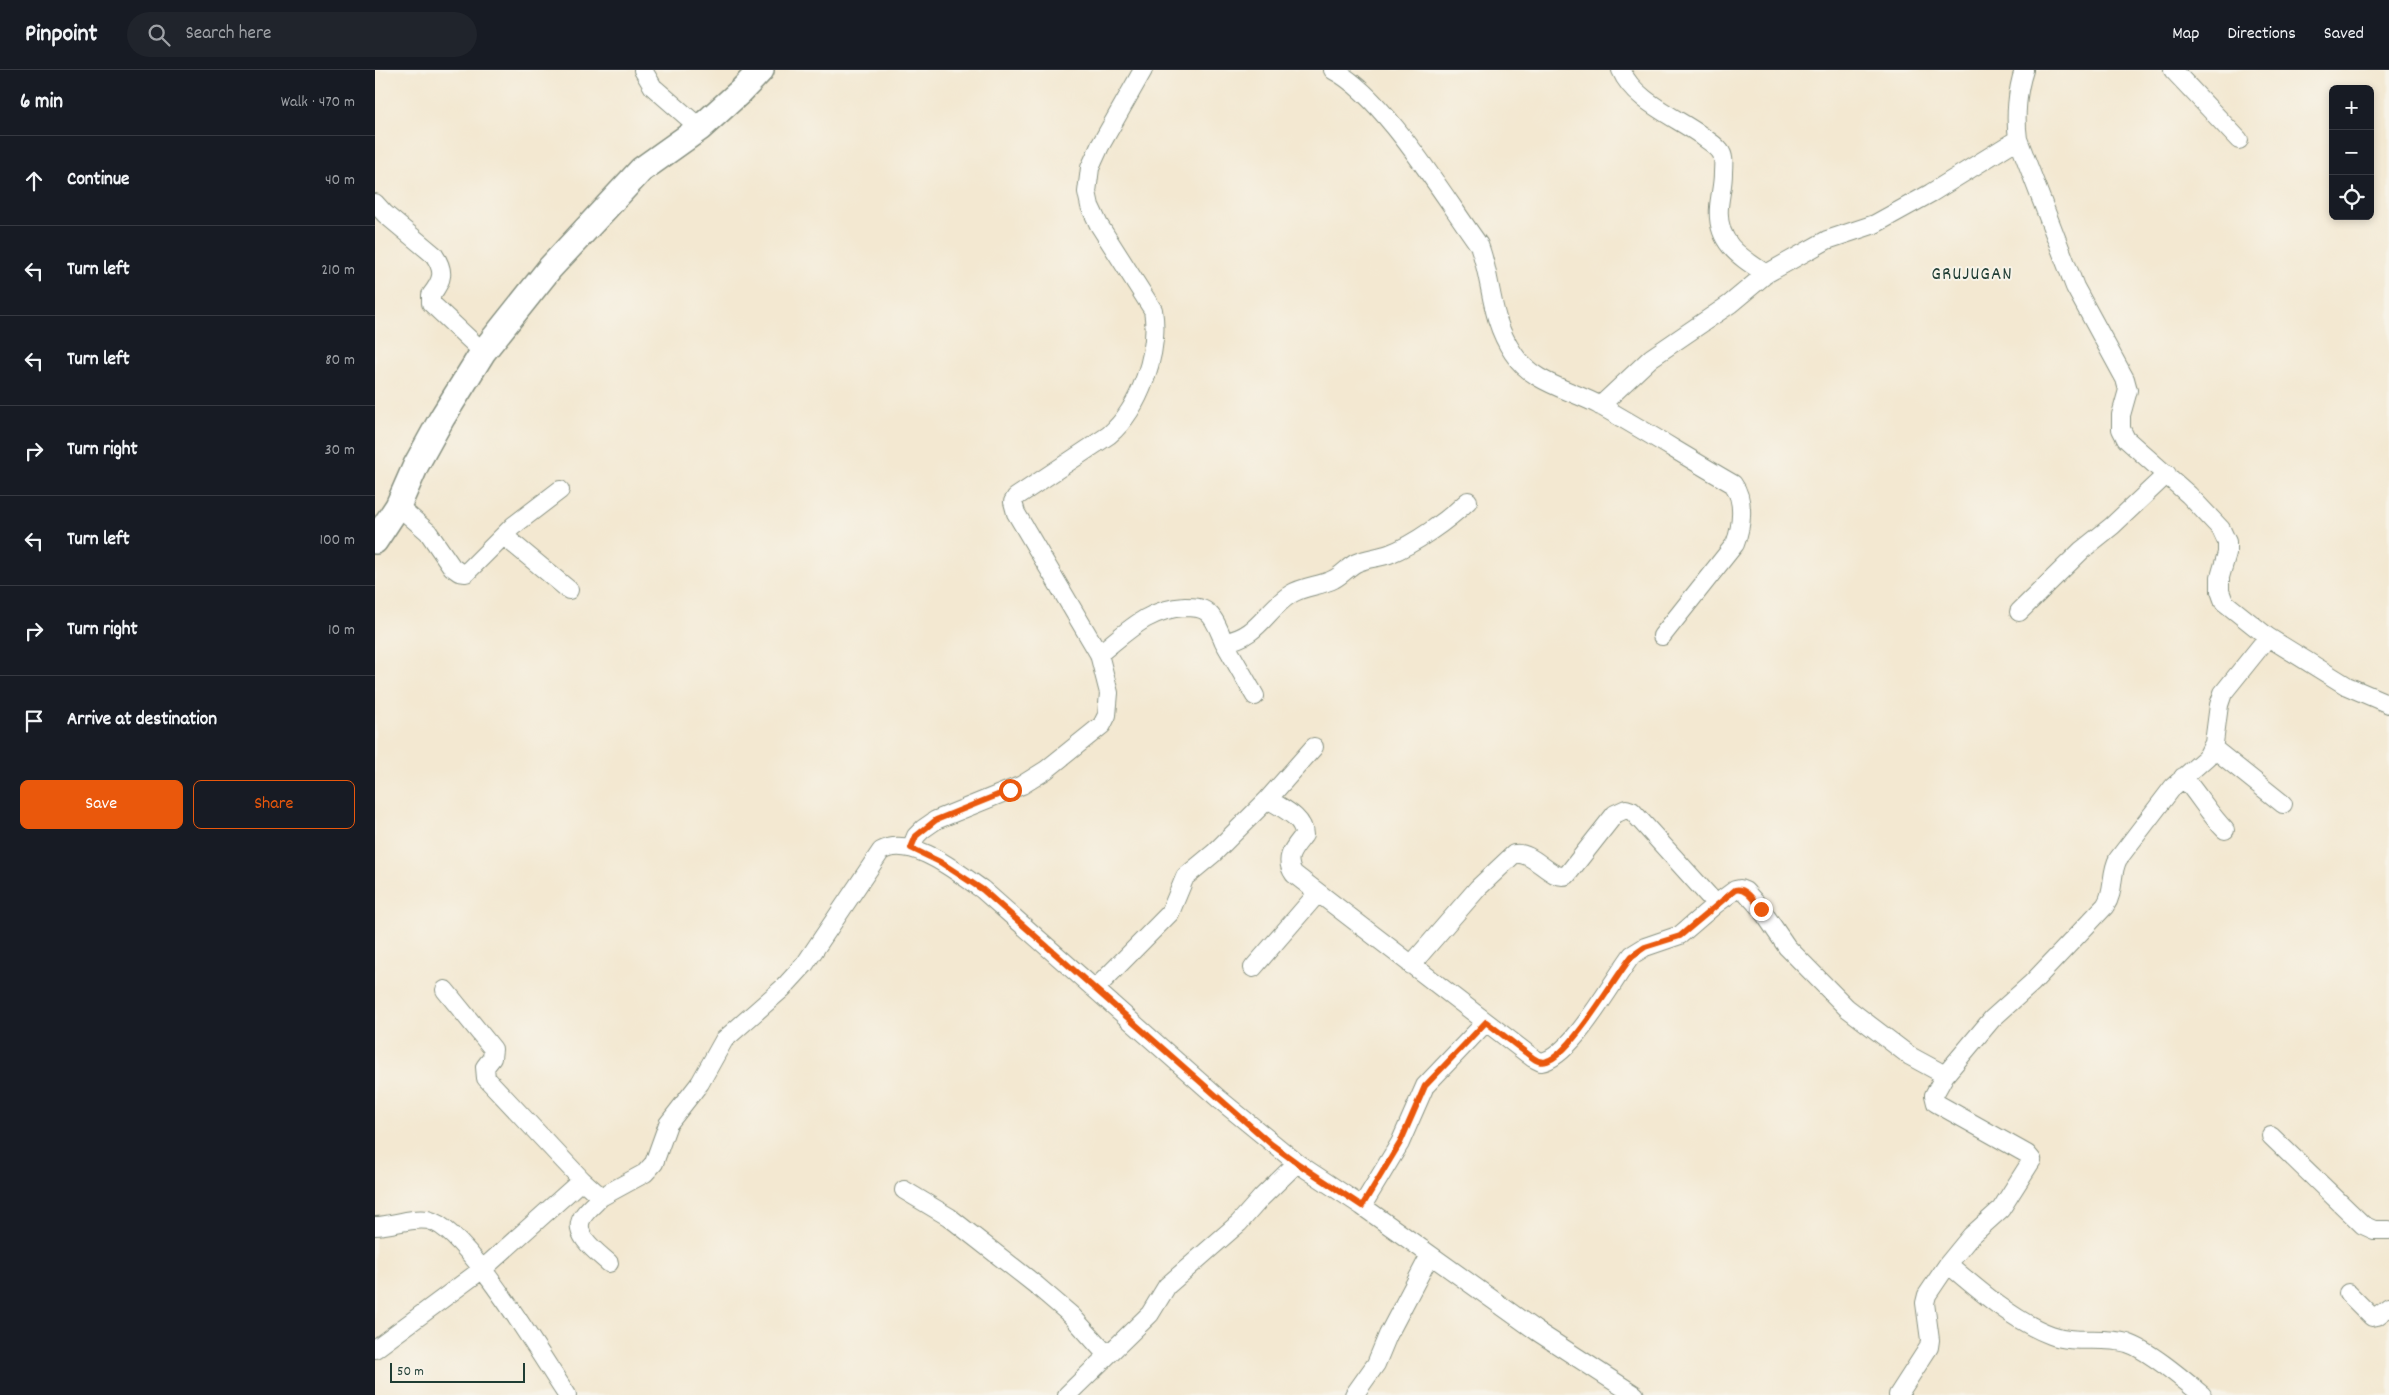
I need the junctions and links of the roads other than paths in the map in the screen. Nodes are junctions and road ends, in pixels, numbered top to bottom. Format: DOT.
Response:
graph roads {
  1 [pos="643,70"];
  2 [pos="761,70"];
  3 [pos="1143,70"];
  4 [pos="1333,70"];
  5 [pos="1621,70"];
  6 [pos="2173,70"];
  7 [pos="2018,74"];
  8 [pos="700,128"];
  9 [pos="2018,140"];
  10 [pos="2239,140"];
  11 [pos="375,202"];
  12 [pos="1766,274"];
  13 [pos="483,352"];
  14 [pos="1600,406"];
  15 [pos="2167,474"];
  16 [pos="560,490"];
  17 [pos="1468,500"];
  18 [pos="397,506"];
  19 [pos="377,536"];
  20 [pos="504,536"];
  21 [pos="569,590"];
  22 [pos="2019,612"];
  23 [pos="1662,636"];
  24 [pos="2268,637"];
  25 [pos="1225,642"];
  26 [pos="1099,654"];
  27 [pos="1255,696"];
  28 [pos="2389,704"];
  29 [pos="1314,747"];
  30 [pos="2213,748"];
  31 [pos="2183,778"];
  32 [pos="1268,799"];
  33 [pos="2283,804"];
  34 [pos="2225,830"];
  35 [pos="911,848"];
  36 [pos="1317,894"];
  37 [pos="1716,904"];
  38 [pos="1411,965"];
  39 [pos="1253,968"];
  40 [pos="1095,988"];
  41 [pos="445,990"];
  42 [pos="1486,1022"];
  43 [pos="1945,1075"];
  44 [pos="2271,1136"];
  45 [pos="1297,1163"];
  46 [pos="582,1180"];
  47 [pos="904,1190"];
  48 [pos="601,1197"];
  49 [pos="1362,1206"];
  50 [pos="375,1226"];
  51 [pos="2389,1230"];
  52 [pos="1430,1255"];
  53 [pos="609,1263"];
  54 [pos="1948,1264"];
  55 [pos="484,1268"];
  56 [pos="2348,1294"];
  57 [pos="2389,1307"];
  58 [pos="375,1349"];
  59 [pos="1107,1355"];
  60 [pos="567,1395"];
  61 [pos="1067,1395"];
  62 [pos="1355,1395"];
  63 [pos="1635,1395"];
  64 [pos="1898,1395"];
  65 [pos="2202,1395"];
  1 -- 8 [label="street"];
  2 -- 8 [label="street"];
  3 -- 26 [label="street"];
  4 -- 14 [label="street"];
  5 -- 12 [label="street"];
  6 -- 10 [label="street"];
  7 -- 9 [label="street"];
  8 -- 13 [label="street"];
  9 -- 12 [label="street"];
  9 -- 15 [label="street"];
  11 -- 13 [label="street"];
  12 -- 14 [label="street"];
  13 -- 18 [label="street"];
  14 -- 23 [label="street"];
  15 -- 22 [label="street"];
  15 -- 24 [label="street"];
  16 -- 20 [label="street"];
  17 -- 25 [label="street"];
  18 -- 19 [label="street"];
  18 -- 20 [label="street"];
  20 -- 21 [label="street"];
  24 -- 28 [label="street"];
  24 -- 30 [label="street"];
  25 -- 26 [label="street"];
  25 -- 27 [label="street"];
  26 -- 35 [label="street"];
  29 -- 32 [label="street"];
  30 -- 31 [label="street"];
  30 -- 33 [label="street"];
  31 -- 34 [label="street"];
  31 -- 43 [label="street"];
  32 -- 36 [label="street"];
  32 -- 40 [label="street"];
  35 -- 40 [label="street"];
  35 -- 48 [label="street"];
  36 -- 38 [label="street"];
  36 -- 39 [label="street"];
  37 -- 38 [label="street"];
  37 -- 42 [label="street"];
  37 -- 43 [label="street"];
  38 -- 42 [label="street"];
  40 -- 45 [label="street"];
  41 -- 46 [label="street"];
  42 -- 49 [label="street"];
  43 -- 54 [label="street"];
  44 -- 51 [label="street"];
  45 -- 49 [label="street"];
  45 -- 59 [label="street"];
  46 -- 48 [label="street"];
  46 -- 55 [label="street"];
  47 -- 59 [label="street"];
  48 -- 53 [label="street"];
  49 -- 52 [label="street"];
  50 -- 55 [label="street"];
  52 -- 62 [label="street"];
  52 -- 63 [label="street"];
  54 -- 64 [label="street"];
  54 -- 65 [label="street"];
  55 -- 58 [label="street"];
  55 -- 60 [label="street"];
  56 -- 57 [label="street"];
  59 -- 61 [label="street"];
}
